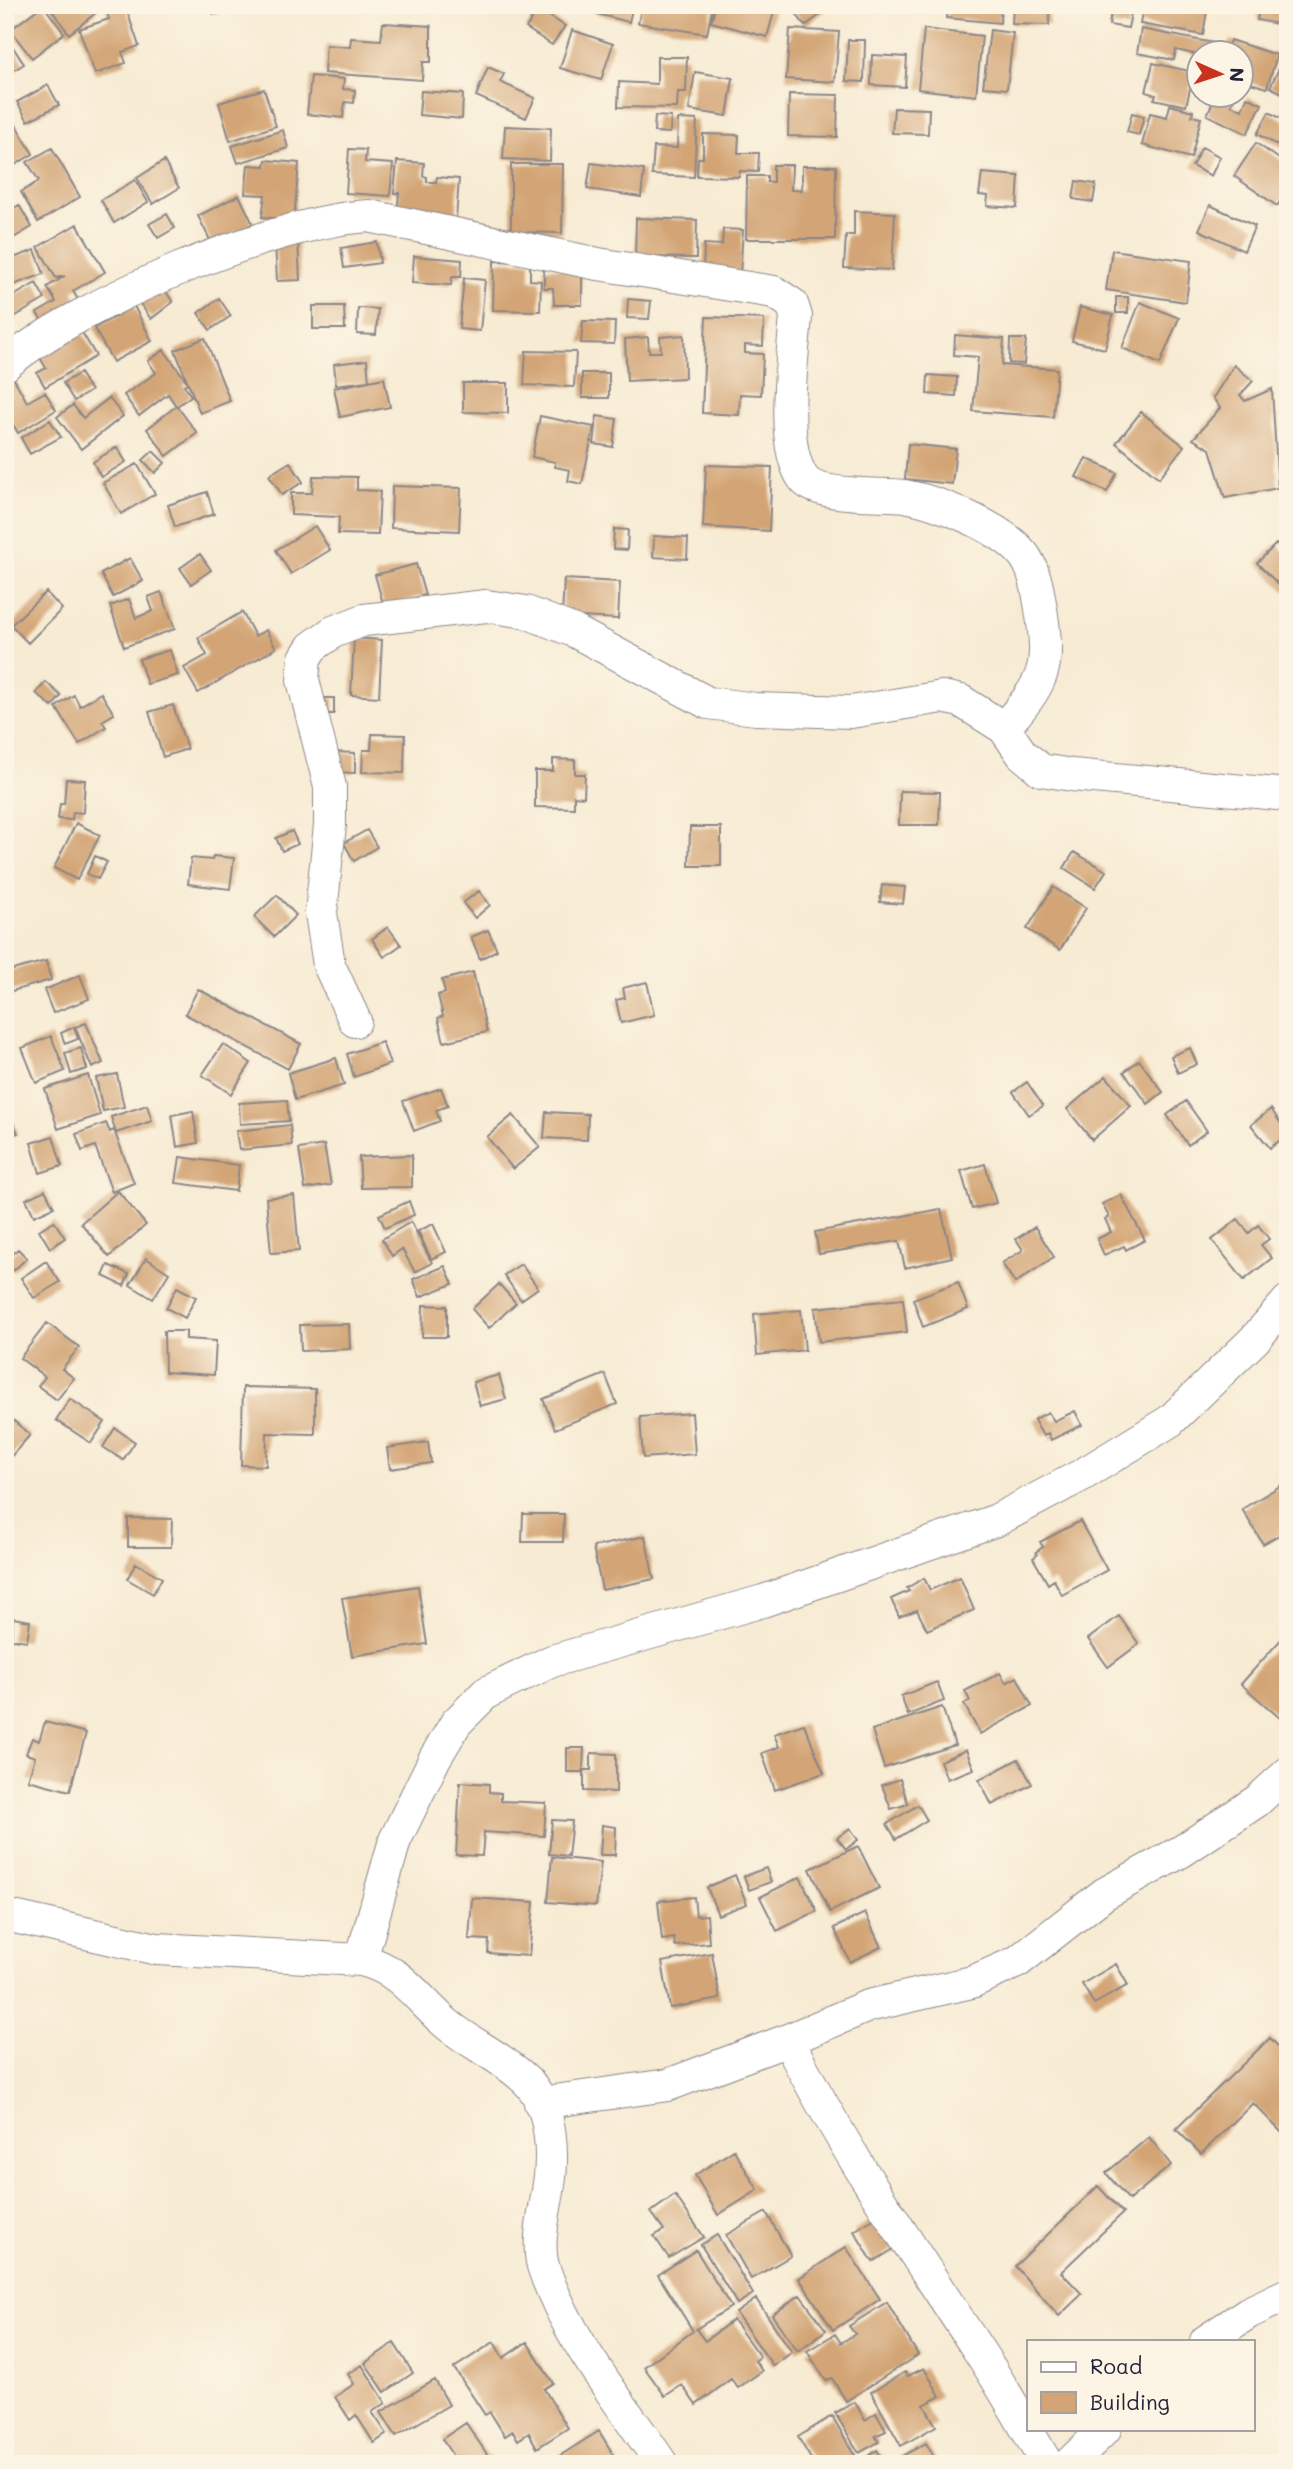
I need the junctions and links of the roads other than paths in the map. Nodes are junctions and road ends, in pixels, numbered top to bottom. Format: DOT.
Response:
graph roads {
  1 [pos="5,365"];
  2 [pos="1004,728"];
  3 [pos="1288,795"];
  4 [pos="355,1021"];
  5 [pos="1288,1301"];
  6 [pos="1288,1773"];
  7 [pos="5,1915"];
  8 [pos="361,1960"];
  9 [pos="788,2040"];
  10 [pos="540,2103"];
  11 [pos="1288,2294"];
  12 [pos="1208,2340"];
  13 [pos="1104,2430"];
  14 [pos="662,2464"];
  15 [pos="1047,2464"];
  16 [pos="1069,2464"];
  1 -- 2 [label="street"];
  2 -- 3 [label="street"];
  2 -- 4 [label="street"];
  5 -- 8 [label="street"];
  6 -- 9 [label="street"];
  7 -- 8 [label="street"];
  8 -- 10 [label="street"];
  9 -- 10 [label="street"];
  9 -- 15 [label="street"];
  10 -- 14 [label="street"];
  11 -- 12 [label="street"];
  13 -- 16 [label="street"];
}
